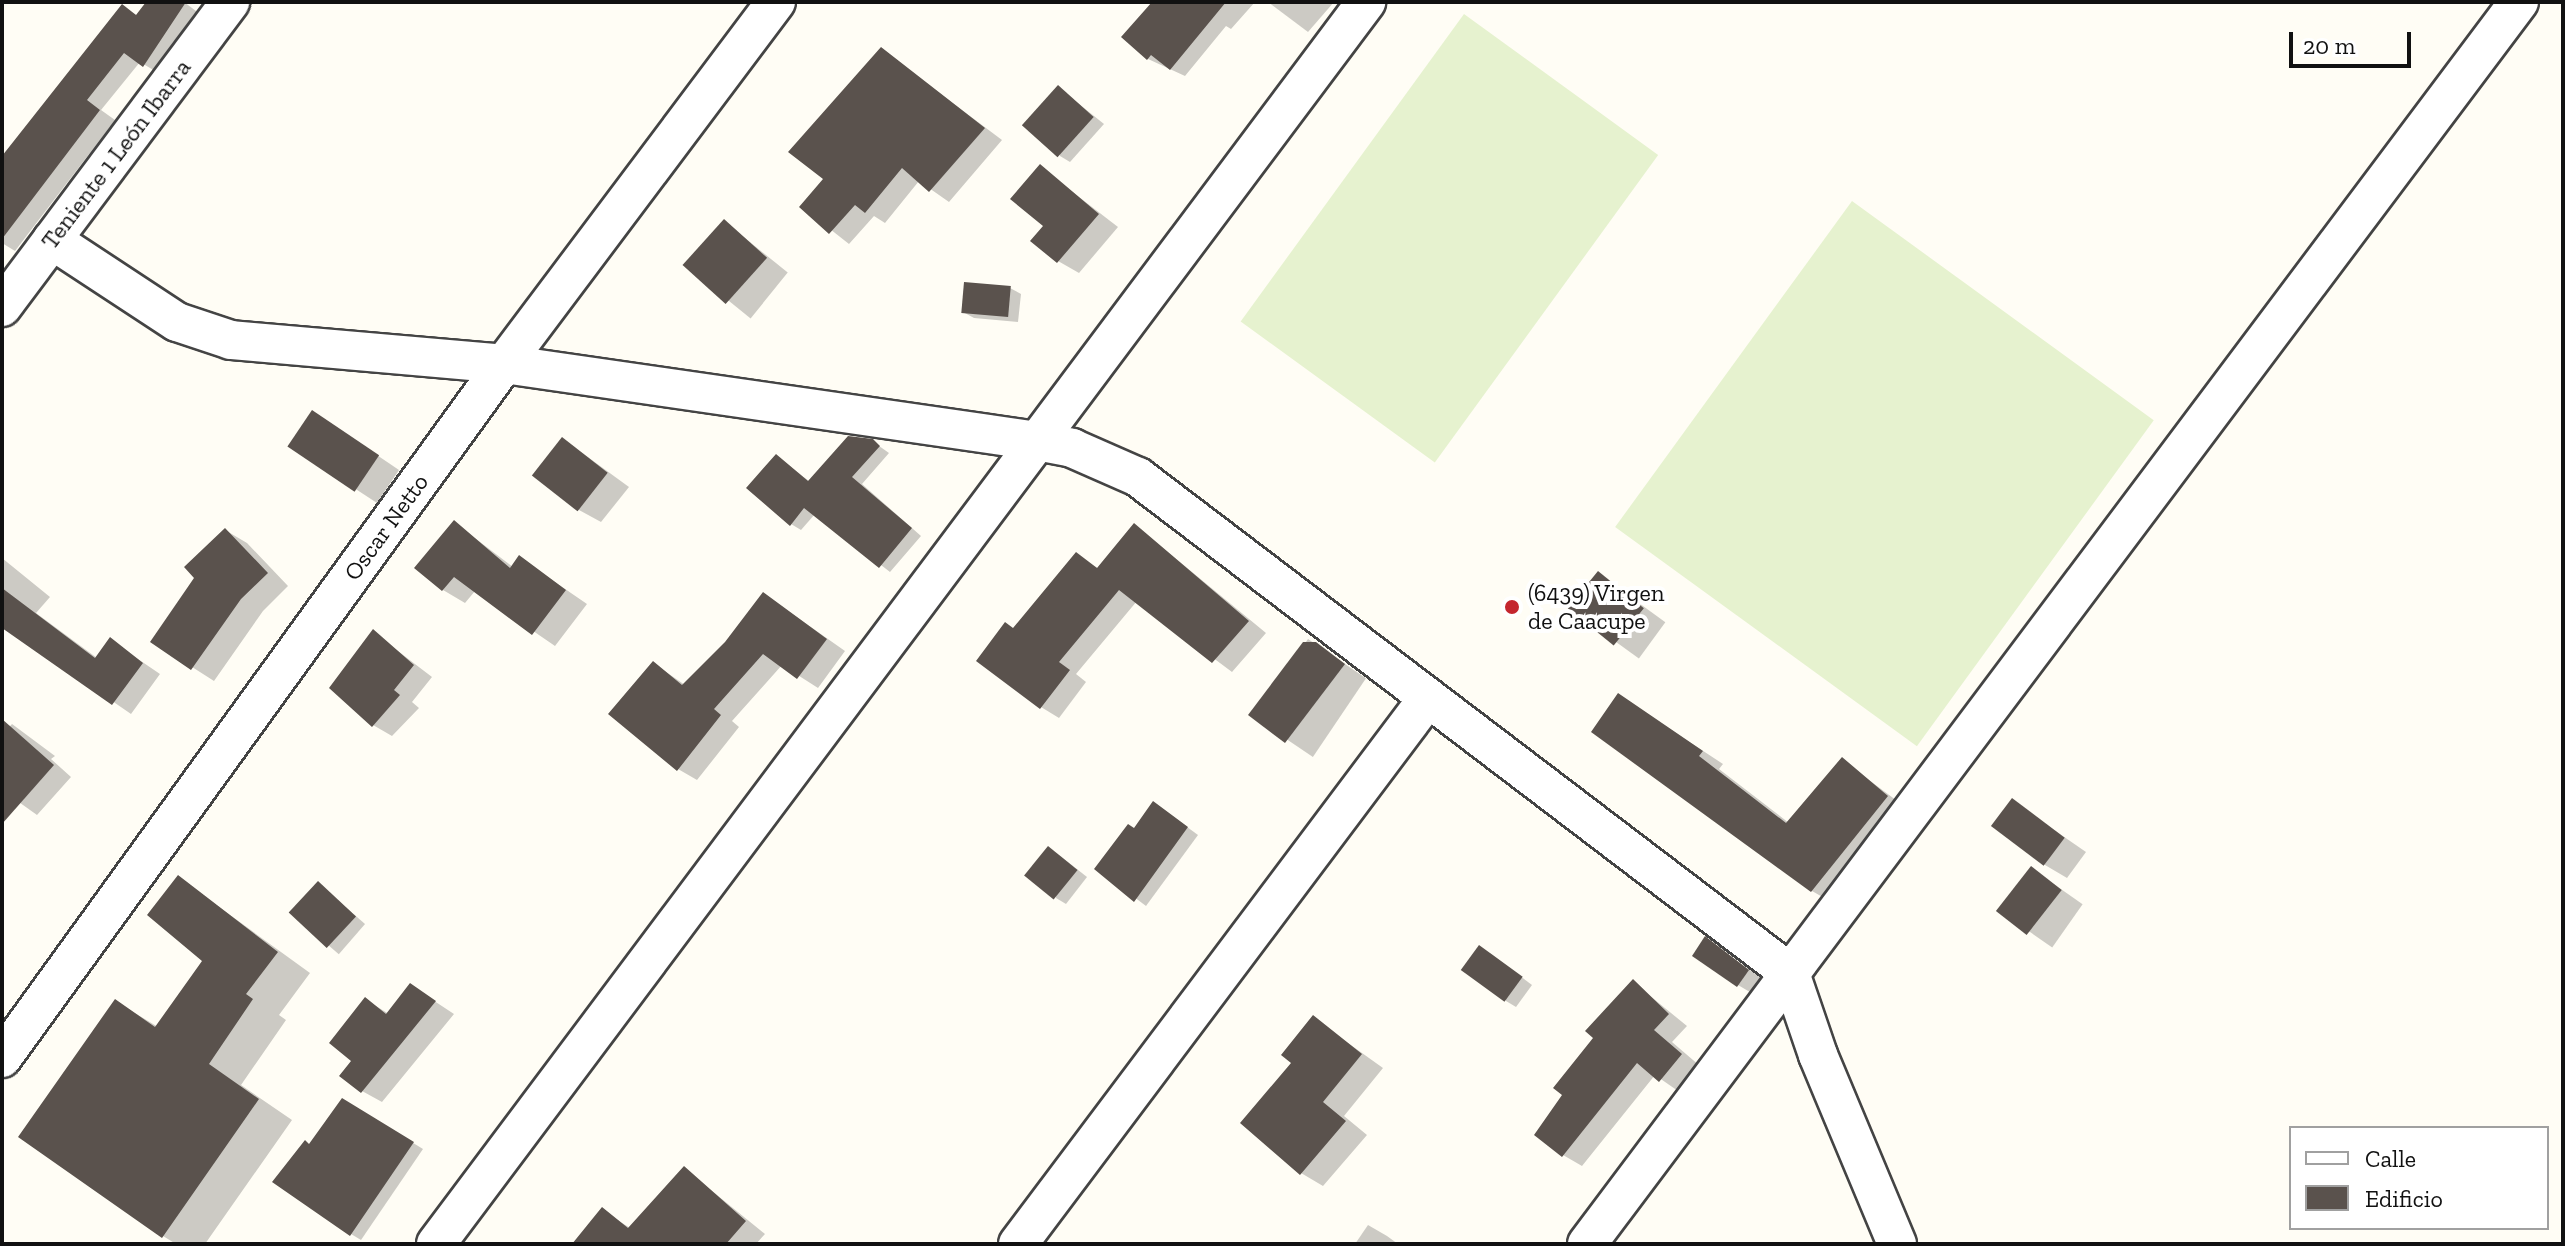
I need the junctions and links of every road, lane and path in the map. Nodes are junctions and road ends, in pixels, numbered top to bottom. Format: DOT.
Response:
graph roads {
  1 [pos="230,2"];
  2 [pos="776,2"];
  3 [pos="1366,2"];
  4 [pos="2519,2"];
  5 [pos="52,240"];
  6 [pos="2,307"];
  7 [pos="504,364"];
  8 [pos="1037,441"];
  9 [pos="1428,698"];
  10 [pos="1790,973"];
  11 [pos="2,1058"];
  12 [pos="436,1244"];
  13 [pos="1018,1244"];
  14 [pos="1587,1244"];
  15 [pos="1897,1244"];
  1 -- 5 [label="street, Teniente 1 León Ibarra"];
  2 -- 7 [label="street, Oscar Netto"];
  3 -- 8 [label="street"];
  4 -- 10 [label="street"];
  5 -- 6 [label="street, Teniente 1 León Ibarra"];
  5 -- 7 [label="street"];
  7 -- 8 [label="street"];
  7 -- 11 [label="street, Oscar Netto"];
  8 -- 9 [label="street"];
  8 -- 12 [label="street"];
  9 -- 10 [label="street"];
  9 -- 13 [label="street"];
  10 -- 14 [label="street"];
  10 -- 15 [label="street"];
}
